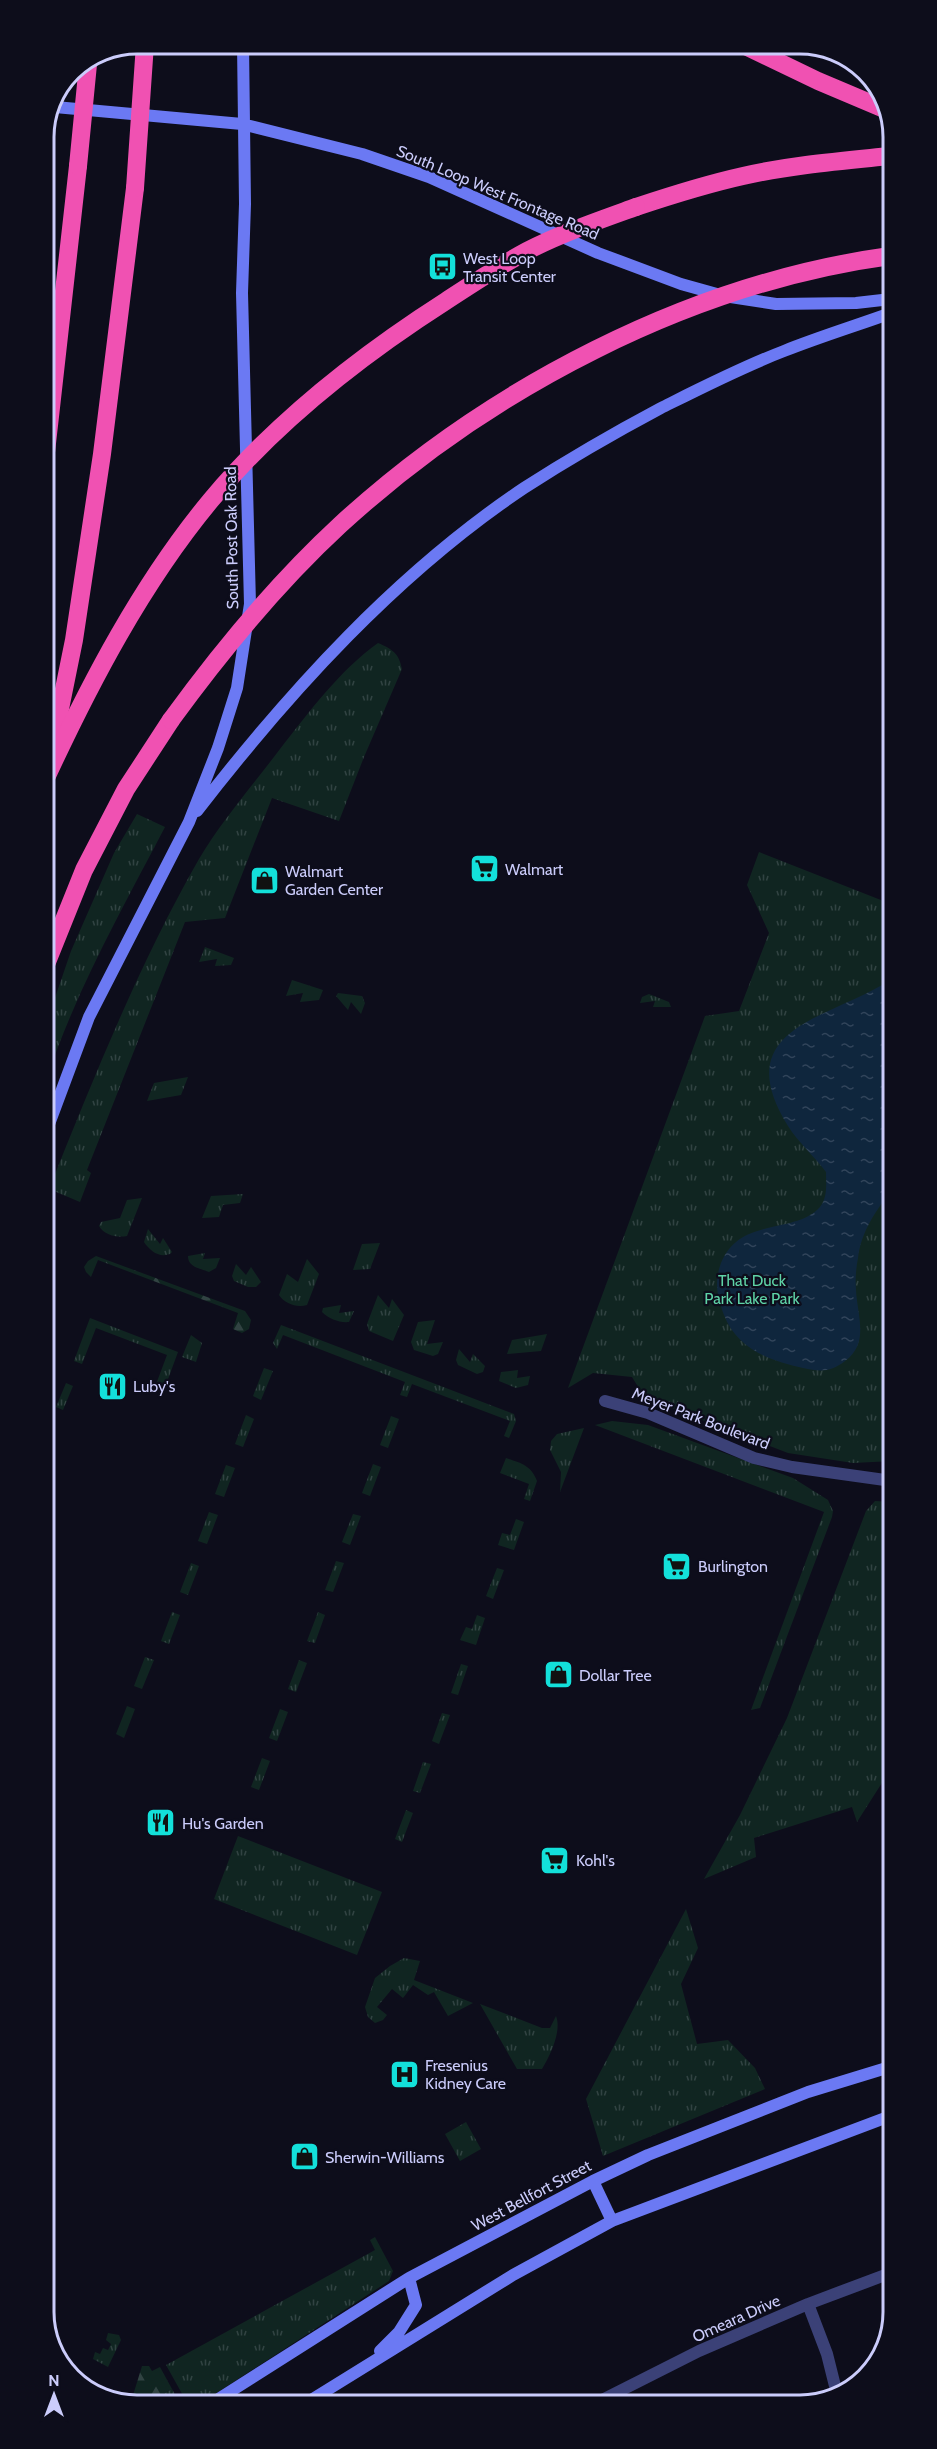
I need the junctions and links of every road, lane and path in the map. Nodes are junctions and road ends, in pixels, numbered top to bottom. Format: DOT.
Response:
graph roads {
  1 [pos="144,54"];
  2 [pos="243,54"];
  3 [pos="762,54"];
  4 [pos="87,71"];
  5 [pos="877,106"];
  6 [pos="60,107"];
  7 [pos="242,124"];
  8 [pos="883,157"];
  9 [pos="883,257"];
  10 [pos="883,300"];
  11 [pos="883,316"];
  12 [pos="54,381"];
  13 [pos="54,737"];
  14 [pos="54,764"];
  15 [pos="189,822"];
  16 [pos="54,945"];
  17 [pos="54,1111"];
  18 [pos="605,1401"];
  19 [pos="883,1480"];
  20 [pos="883,2069"];
  21 [pos="883,2119"];
  22 [pos="593,2181"];
  23 [pos="612,2221"];
  24 [pos="883,2276"];
  25 [pos="409,2278"];
  26 [pos="808,2304"];
  27 [pos="362,2368"];
  28 [pos="835,2387"];
  29 [pos="225,2395"];
  30 [pos="318,2395"];
  31 [pos="612,2395"];
  1 -- 13 [label="highway, bridge"];
  2 -- 7 [label="main road, South Post Oak Road"];
  3 -- 5 [label="highway"];
  4 -- 12 [label="highway, bridge"];
  6 -- 7 [label="main road, South Loop West Frontage Road"];
  7 -- 10 [label="main road, South Loop West Frontage Road"];
  7 -- 15 [label="main road, South Post Oak Road"];
  8 -- 14 [label="highway, bridge"];
  9 -- 16 [label="highway, bridge"];
  11 -- 15 [label="main road"];
  15 -- 17 [label="main road, South Post Oak Road"];
  18 -- 19 [label="street, Meyer Park Boulevard"];
  20 -- 22 [label="main road, West Bellfort Street"];
  21 -- 23 [label="main road"];
  22 -- 23 [label="main road"];
  22 -- 25 [label="main road, West Bellfort Street"];
  23 -- 27 [label="main road"];
  24 -- 26 [label="street, Omeara Drive"];
  25 -- 27 [label="main road"];
  25 -- 29 [label="main road, West Bellfort Street"];
  26 -- 28 [label="street"];
  26 -- 31 [label="street, Omeara Drive"];
  27 -- 30 [label="main road"];
}
